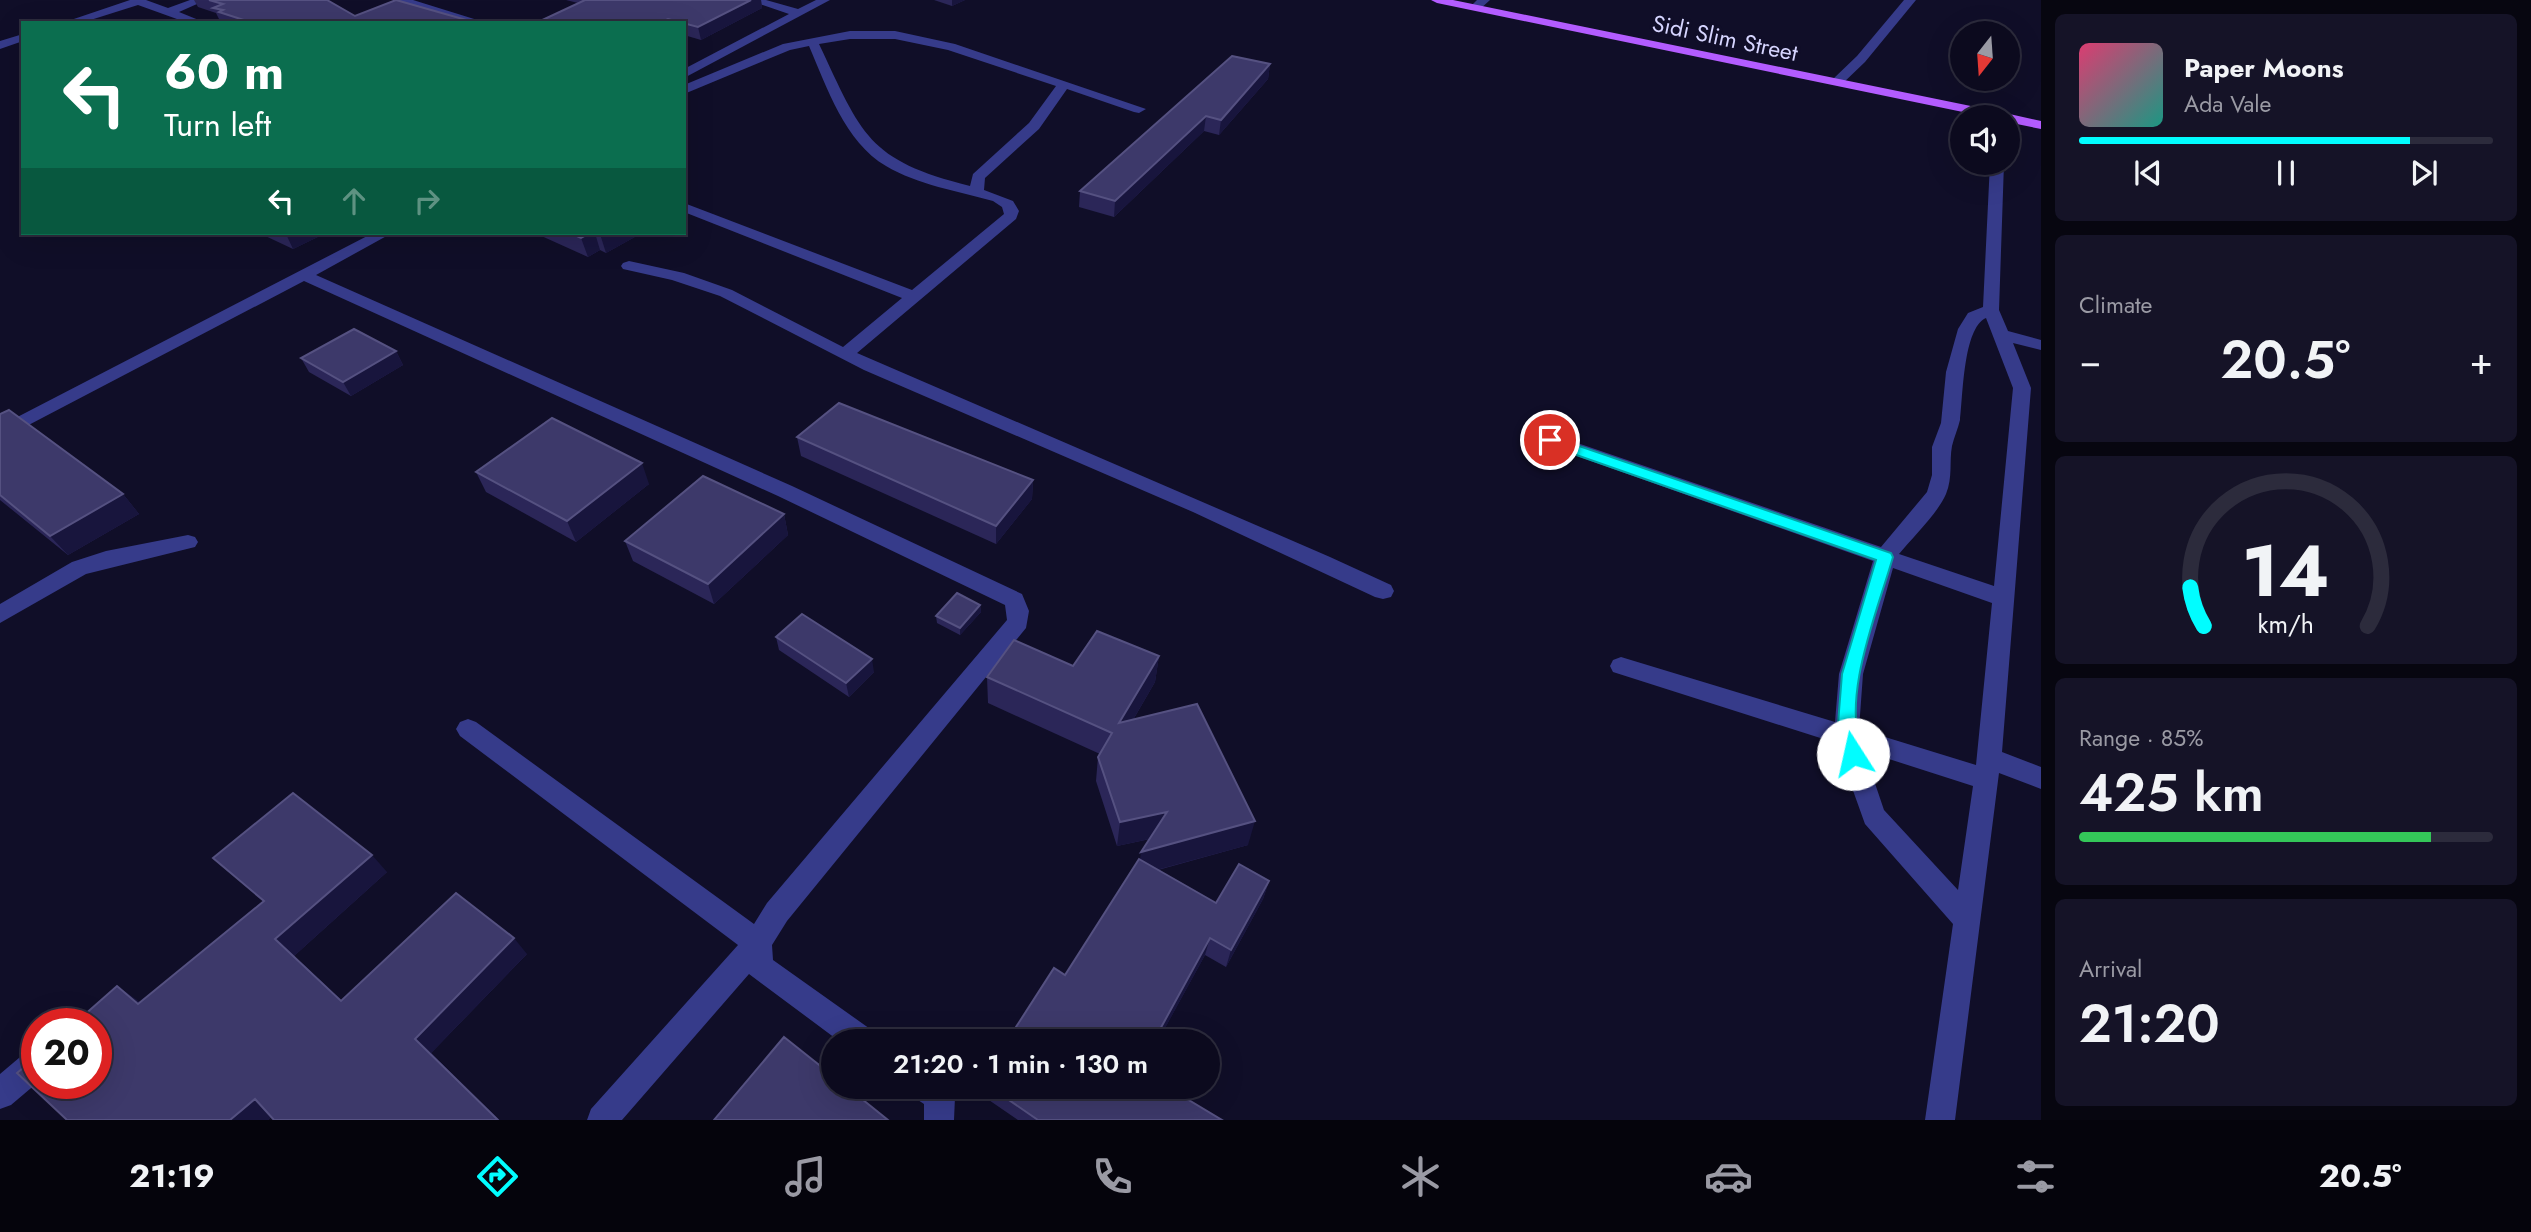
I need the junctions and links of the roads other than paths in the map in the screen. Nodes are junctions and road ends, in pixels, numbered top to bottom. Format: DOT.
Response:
graph roads {
  1 [pos="136,0"];
  2 [pos="200,0"];
  3 [pos="401,0"];
  4 [pos="754,0"];
  5 [pos="824,0"];
  6 [pos="1437,0"];
  7 [pos="1910,0"];
  8 [pos="1480,4"];
  9 [pos="168,12"];
  10 [pos="799,13"];
  11 [pos="74,21"];
  12 [pos="194,21"];
  13 [pos="474,21"];
  14 [pos="21,38"];
  15 [pos="812,41"];
  16 [pos="0,46"];
  17 [pos="686,73"];
  18 [pos="1837,82"];
  19 [pos="1064,84"];
  20 [pos="686,89"];
  21 [pos="1950,106"];
  22 [pos="1139,109"];
  23 [pos="2020,121"];
  24 [pos="2041,125"];
  25 [pos="1997,175"];
  26 [pos="977,191"];
  27 [pos="686,208"];
  28 [pos="380,235"];
  29 [pos="629,266"];
  30 [pos="303,275"];
  31 [pos="914,297"];
  32 [pos="1991,310"];
  33 [pos="1999,334"];
  34 [pos="2041,345"];
  35 [pos="845,354"];
  36 [pos="0,434"];
  37 [pos="1550,440"];
  38 [pos="188,542"];
  39 [pos="1885,557"];
  40 [pos="1383,591"];
  41 [pos="2003,598"];
  42 [pos="0,615"];
  43 [pos="1621,666"];
  44 [pos="468,729"];
  45 [pos="1846,736"];
  46 [pos="1987,769"];
  47 [pos="2041,778"];
  48 [pos="1967,920"];
  49 [pos="758,943"];
  50 [pos="846,1029"];
  51 [pos="21,1076"];
  52 [pos="0,1094"];
  53 [pos="940,1099"];
  54 [pos="603,1120"];
  55 [pos="939,1120"];
  56 [pos="1940,1120"];
  1 -- 9 [label="street"];
  1 -- 11 [label="street"];
  2 -- 9 [label="street"];
  3 -- 13 [label="street"];
  4 -- 10 [label="street"];
  5 -- 10 [label="street"];
  6 -- 8 [label="main road, Sidi Slim Street"];
  7 -- 18 [label="street"];
  8 -- 18 [label="main road, Sidi Slim Street"];
  9 -- 12 [label="street"];
  10 -- 17 [label="street"];
  14 -- 16 [label="street"];
  15 -- 19 [label="street"];
  15 -- 20 [label="street"];
  15 -- 26 [label="street"];
  18 -- 21 [label="main road, Sidi Slim Street"];
  19 -- 22 [label="street"];
  19 -- 26 [label="street"];
  23 -- 24 [label="main road, Sidi Slim Street"];
  25 -- 32 [label="street"];
  26 -- 31 [label="street"];
  27 -- 31 [label="street"];
  28 -- 30 [label="street"];
  29 -- 35 [label="street"];
  30 -- 36 [label="street"];
  30 -- 49 [label="street"];
  31 -- 35 [label="street"];
  32 -- 33 [label="street"];
  32 -- 39 [label="street"];
  33 -- 34 [label="street"];
  33 -- 41 [label="street"];
  35 -- 40 [label="street"];
  37 -- 39 [label="street"];
  38 -- 42 [label="street"];
  39 -- 41 [label="street"];
  39 -- 45 [label="street"];
  41 -- 46 [label="street"];
  43 -- 45 [label="street"];
  44 -- 49 [label="street"];
  45 -- 46 [label="street"];
  45 -- 48 [label="street"];
  46 -- 47 [label="street"];
  46 -- 48 [label="street"];
  48 -- 56 [label="street"];
  49 -- 50 [label="street"];
  49 -- 54 [label="street"];
  51 -- 52 [label="street"];
  53 -- 55 [label="street"];
}
